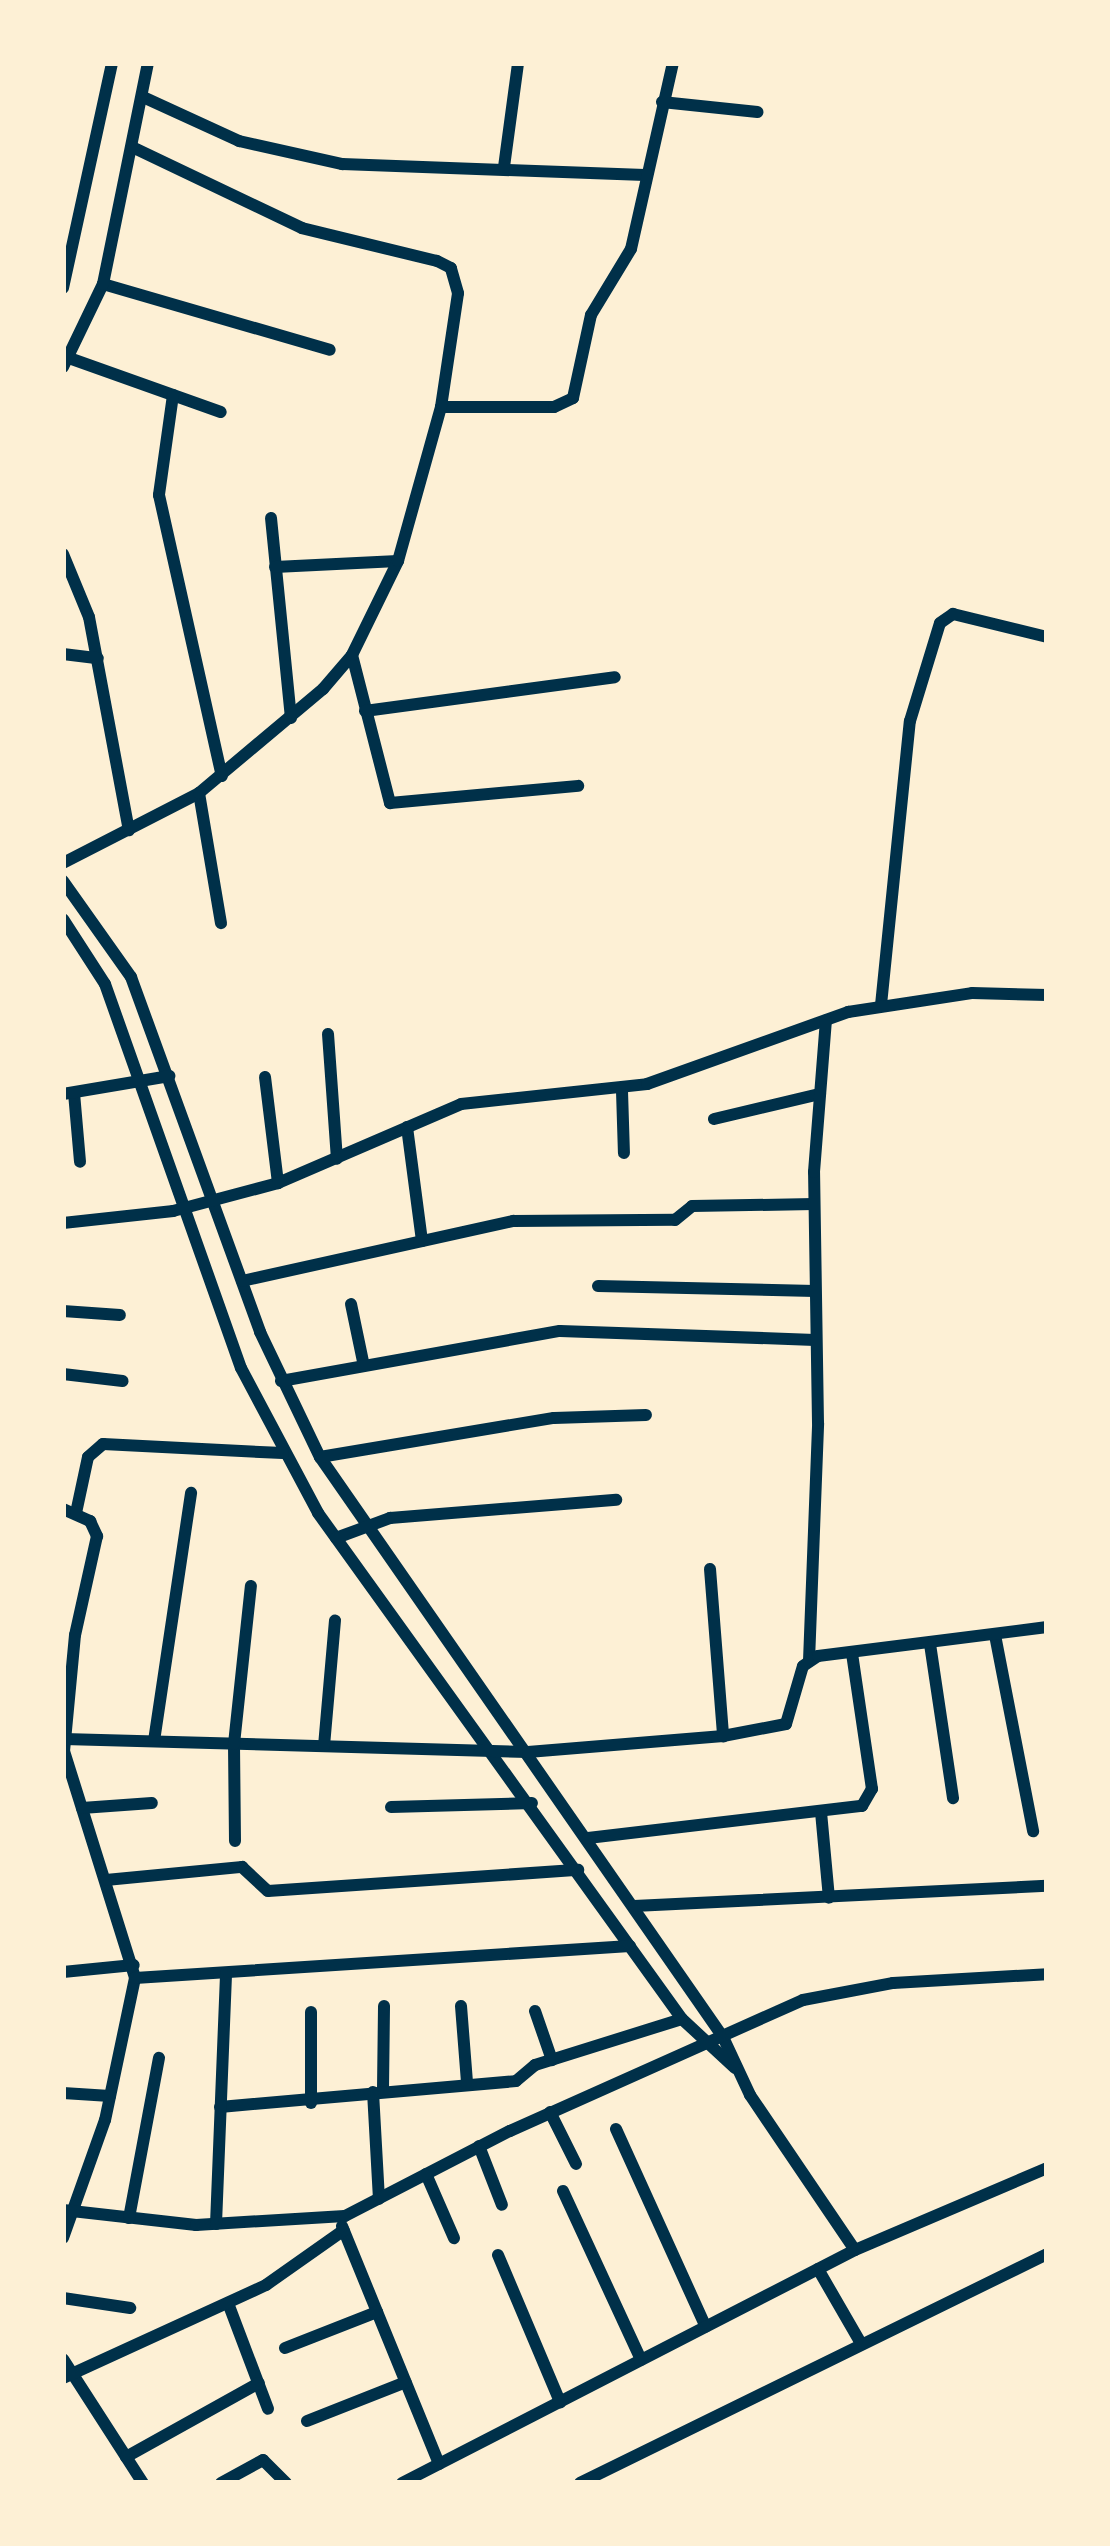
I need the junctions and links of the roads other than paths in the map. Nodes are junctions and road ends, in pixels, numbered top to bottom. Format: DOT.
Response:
graph roads {
  1 [pos="112,63"];
  2 [pos="148,63"];
  3 [pos="518,63"];
  4 [pos="673,63"];
  5 [pos="142,97"];
  6 [pos="662,102"];
  7 [pos="757,112"];
  8 [pos="132,147"];
  9 [pos="504,167"];
  10 [pos="645,175"];
  11 [pos="103,284"];
  12 [pos="63,289"];
  13 [pos="330,350"];
  14 [pos="66,362"];
  15 [pos="173,395"];
  16 [pos="441,407"];
  17 [pos="221,412"];
  18 [pos="271,518"];
  19 [pos="63,554"];
  20 [pos="398,561"];
  21 [pos="275,567"];
  22 [pos="1047,637"];
  23 [pos="63,654"];
  24 [pos="352,656"];
  25 [pos="98,658"];
  26 [pos="615,677"];
  27 [pos="365,712"];
  28 [pos="291,718"];
  29 [pos="222,776"];
  30 [pos="578,786"];
  31 [pos="199,793"];
  32 [pos="129,830"];
  33 [pos="63,863"];
  34 [pos="63,880"];
  35 [pos="63,919"];
  36 [pos="221,923"];
  37 [pos="1047,995"];
  38 [pos="881,1005"];
  39 [pos="826,1020"];
  40 [pos="328,1034"];
  41 [pos="169,1076"];
  42 [pos="265,1077"];
  43 [pos="142,1084"];
  44 [pos="622,1091"];
  45 [pos="69,1094"];
  46 [pos="820,1094"];
  47 [pos="714,1119"];
  48 [pos="407,1127"];
  49 [pos="624,1153"];
  50 [pos="337,1159"];
  51 [pos="80,1162"];
  52 [pos="278,1183"];
  53 [pos="214,1199"];
  54 [pos="814,1204"];
  55 [pos="187,1207"];
  56 [pos="63,1223"];
  57 [pos="422,1241"];
  58 [pos="242,1280"];
  59 [pos="598,1286"];
  60 [pos="815,1291"];
  61 [pos="351,1304"];
  62 [pos="63,1311"];
  63 [pos="120,1315"];
  64 [pos="815,1340"];
  65 [pos="364,1366"];
  66 [pos="63,1374"];
  67 [pos="123,1381"];
  68 [pos="281,1381"];
  69 [pos="646,1415"];
  70 [pos="283,1453"];
  71 [pos="320,1457"];
  72 [pos="191,1493"];
  73 [pos="616,1500"];
  74 [pos="69,1511"];
  75 [pos="362,1524"];
  76 [pos="336,1538"];
  77 [pos="710,1569"];
  78 [pos="251,1586"];
  79 [pos="335,1620"];
  80 [pos="1047,1627"];
  81 [pos="994,1634"];
  82 [pos="930,1644"];
  83 [pos="852,1654"];
  84 [pos="809,1660"];
  85 [pos="64,1734"];
  86 [pos="723,1736"];
  87 [pos="154,1742"];
  88 [pos="234,1744"];
  89 [pos="324,1746"];
  90 [pos="495,1750"];
  91 [pos="529,1751"];
  92 [pos="64,1757"];
  93 [pos="952,1798"];
  94 [pos="152,1803"];
  95 [pos="532,1803"];
  96 [pos="82,1808"];
  97 [pos="391,1808"];
  98 [pos="820,1812"];
  99 [pos="1033,1831"];
  100 [pos="588,1838"];
  101 [pos="235,1841"];
  102 [pos="578,1870"];
  103 [pos="106,1880"];
  104 [pos="1047,1886"];
  105 [pos="829,1898"];
  106 [pos="634,1906"];
  107 [pos="630,1946"];
  108 [pos="135,1971"];
  109 [pos="63,1972"];
  110 [pos="226,1973"];
  111 [pos="1047,1974"];
  112 [pos="384,2006"];
  113 [pos="461,2006"];
  114 [pos="535,2011"];
  115 [pos="311,2012"];
  116 [pos="682,2019"];
  117 [pos="723,2037"];
  118 [pos="705,2048"];
  119 [pos="159,2058"];
  120 [pos="552,2060"];
  121 [pos="736,2068"];
  122 [pos="467,2083"];
  123 [pos="378,2091"];
  124 [pos="63,2093"];
  125 [pos="110,2096"];
  126 [pos="311,2103"];
  127 [pos="220,2107"];
  128 [pos="550,2112"];
  129 [pos="616,2128"];
  130 [pos="479,2146"];
  131 [pos="576,2164"];
  132 [pos="1047,2168"];
  133 [pos="426,2174"];
  134 [pos="563,2191"];
  135 [pos="379,2198"];
  136 [pos="502,2205"];
  137 [pos="68,2210"];
  138 [pos="129,2218"];
  139 [pos="341,2223"];
  140 [pos="216,2224"];
  141 [pos="63,2238"];
  142 [pos="454,2238"];
  143 [pos="855,2250"];
  144 [pos="1047,2254"];
  145 [pos="498,2255"];
  146 [pos="818,2269"];
  147 [pos="63,2298"];
  148 [pos="228,2303"];
  149 [pos="130,2308"];
  150 [pos="377,2312"];
  151 [pos="706,2327"];
  152 [pos="860,2340"];
  153 [pos="285,2348"];
  154 [pos="63,2359"];
  155 [pos="641,2360"];
  156 [pos="67,2375"];
  157 [pos="406,2382"];
  158 [pos="259,2384"];
  159 [pos="560,2402"];
  160 [pos="268,2409"];
  161 [pos="307,2421"];
  162 [pos="126,2457"];
  163 [pos="440,2464"];
  164 [pos="143,2483"];
  165 [pos="220,2483"];
  166 [pos="286,2483"];
  167 [pos="402,2483"];
  168 [pos="580,2483"];
  1 -- 12 [label="street"];
  2 -- 5 [label="street"];
  3 -- 9 [label="street"];
  4 -- 6 [label="street"];
  5 -- 8 [label="street"];
  5 -- 9 [label="street"];
  6 -- 7 [label="street"];
  6 -- 10 [label="street"];
  8 -- 11 [label="street"];
  8 -- 16 [label="street"];
  9 -- 10 [label="street"];
  10 -- 16 [label="street"];
  11 -- 13 [label="street"];
  11 -- 14 [label="street"];
  14 -- 15 [label="street"];
  15 -- 17 [label="street"];
  15 -- 29 [label="street"];
  16 -- 20 [label="street"];
  18 -- 21 [label="street"];
  19 -- 25 [label="street"];
  20 -- 21 [label="street"];
  20 -- 24 [label="street"];
  21 -- 28 [label="street"];
  22 -- 38 [label="street"];
  23 -- 25 [label="street"];
  24 -- 27 [label="street"];
  24 -- 28 [label="street"];
  25 -- 32 [label="street"];
  26 -- 27 [label="street"];
  27 -- 30 [label="street"];
  28 -- 29 [label="street"];
  29 -- 31 [label="street"];
  31 -- 32 [label="street"];
  31 -- 36 [label="street"];
  32 -- 33 [label="street"];
  34 -- 41 [label="street"];
  35 -- 43 [label="street"];
  37 -- 38 [label="street"];
  38 -- 39 [label="street"];
  39 -- 44 [label="street"];
  39 -- 46 [label="street"];
  40 -- 50 [label="street"];
  41 -- 43 [label="street"];
  41 -- 53 [label="street"];
  42 -- 52 [label="street"];
  43 -- 45 [label="street"];
  43 -- 55 [label="street"];
  44 -- 48 [label="street"];
  44 -- 49 [label="street"];
  45 -- 51 [label="street"];
  46 -- 47 [label="street"];
  46 -- 54 [label="street"];
  48 -- 50 [label="street"];
  48 -- 57 [label="street"];
  50 -- 52 [label="street"];
  52 -- 53 [label="street"];
  53 -- 55 [label="street"];
  53 -- 58 [label="street"];
  54 -- 57 [label="street"];
  54 -- 60 [label="street"];
  55 -- 56 [label="street"];
  55 -- 70 [label="street"];
  57 -- 58 [label="street"];
  58 -- 68 [label="street"];
  59 -- 60 [label="street"];
  60 -- 64 [label="street"];
  61 -- 65 [label="street"];
  62 -- 63 [label="street"];
  64 -- 65 [label="street"];
  64 -- 84 [label="street"];
  65 -- 68 [label="street"];
  66 -- 67 [label="street"];
  68 -- 71 [label="street"];
  69 -- 71 [label="street"];
  70 -- 74 [label="street"];
  70 -- 76 [label="street"];
  71 -- 75 [label="street"];
  72 -- 87 [label="street"];
  73 -- 75 [label="street"];
  74 -- 85 [label="street"];
  75 -- 76 [label="street"];
  75 -- 91 [label="street"];
  76 -- 90 [label="street"];
  77 -- 86 [label="street"];
  78 -- 88 [label="street"];
  79 -- 89 [label="street"];
  80 -- 81 [label="street"];
  81 -- 82 [label="street"];
  81 -- 99 [label="street"];
  82 -- 83 [label="street"];
  82 -- 93 [label="street"];
  83 -- 84 [label="street"];
  83 -- 98 [label="street"];
  84 -- 86 [label="street"];
  85 -- 87 [label="street"];
  85 -- 92 [label="street"];
  86 -- 91 [label="street"];
  87 -- 88 [label="street"];
  88 -- 89 [label="street"];
  88 -- 101 [label="street"];
  89 -- 90 [label="street"];
  90 -- 91 [label="street"];
  90 -- 95 [label="street"];
  91 -- 100 [label="street"];
  92 -- 96 [label="street"];
  94 -- 96 [label="street"];
  95 -- 97 [label="street"];
  95 -- 102 [label="street"];
  96 -- 103 [label="street"];
  98 -- 100 [label="street"];
  98 -- 105 [label="street"];
  100 -- 106 [label="street"];
  102 -- 103 [label="street"];
  102 -- 107 [label="street"];
  103 -- 108 [label="street"];
  104 -- 105 [label="street"];
  105 -- 106 [label="street"];
  106 -- 117 [label="street"];
  107 -- 110 [label="street"];
  107 -- 116 [label="street"];
  108 -- 109 [label="street"];
  108 -- 110 [label="street"];
  108 -- 125 [label="street"];
  110 -- 127 [label="street"];
  111 -- 117 [label="street"];
  112 -- 123 [label="street"];
  113 -- 122 [label="street"];
  114 -- 120 [label="street"];
  115 -- 126 [label="street"];
  116 -- 118 [label="street"];
  116 -- 120 [label="street"];
  117 -- 118 [label="street"];
  117 -- 121 [label="street"];
  118 -- 121 [label="street"];
  118 -- 128 [label="street"];
  119 -- 138 [label="street"];
  120 -- 122 [label="street"];
  121 -- 143 [label="street"];
  122 -- 123 [label="street"];
  123 -- 126 [label="street"];
  123 -- 135 [label="street"];
  124 -- 125 [label="street"];
  125 -- 137 [label="street"];
  126 -- 127 [label="street"];
  127 -- 140 [label="street"];
  128 -- 130 [label="street"];
  128 -- 131 [label="street"];
  129 -- 151 [label="street"];
  130 -- 133 [label="street"];
  130 -- 136 [label="street"];
  132 -- 143 [label="street"];
  133 -- 135 [label="street"];
  133 -- 142 [label="street"];
  134 -- 155 [label="street"];
  135 -- 139 [label="street"];
  137 -- 138 [label="street"];
  137 -- 141 [label="street"];
  138 -- 140 [label="street"];
  139 -- 140 [label="street"];
  139 -- 148 [label="street"];
  139 -- 150 [label="street"];
  143 -- 146 [label="street"];
  144 -- 152 [label="street"];
  145 -- 159 [label="street"];
  146 -- 151 [label="street"];
  146 -- 152 [label="street"];
  147 -- 149 [label="street"];
  148 -- 156 [label="street"];
  148 -- 158 [label="street"];
  150 -- 153 [label="street"];
  150 -- 157 [label="street"];
  151 -- 155 [label="street"];
  152 -- 168 [label="street"];
  154 -- 156 [label="street"];
  155 -- 159 [label="street"];
  156 -- 162 [label="street"];
  157 -- 161 [label="street"];
  157 -- 163 [label="street"];
  158 -- 160 [label="street"];
  158 -- 162 [label="street"];
  159 -- 163 [label="street"];
  162 -- 164 [label="street"];
  163 -- 167 [label="street"];
  165 -- 166 [label="street"];
}
